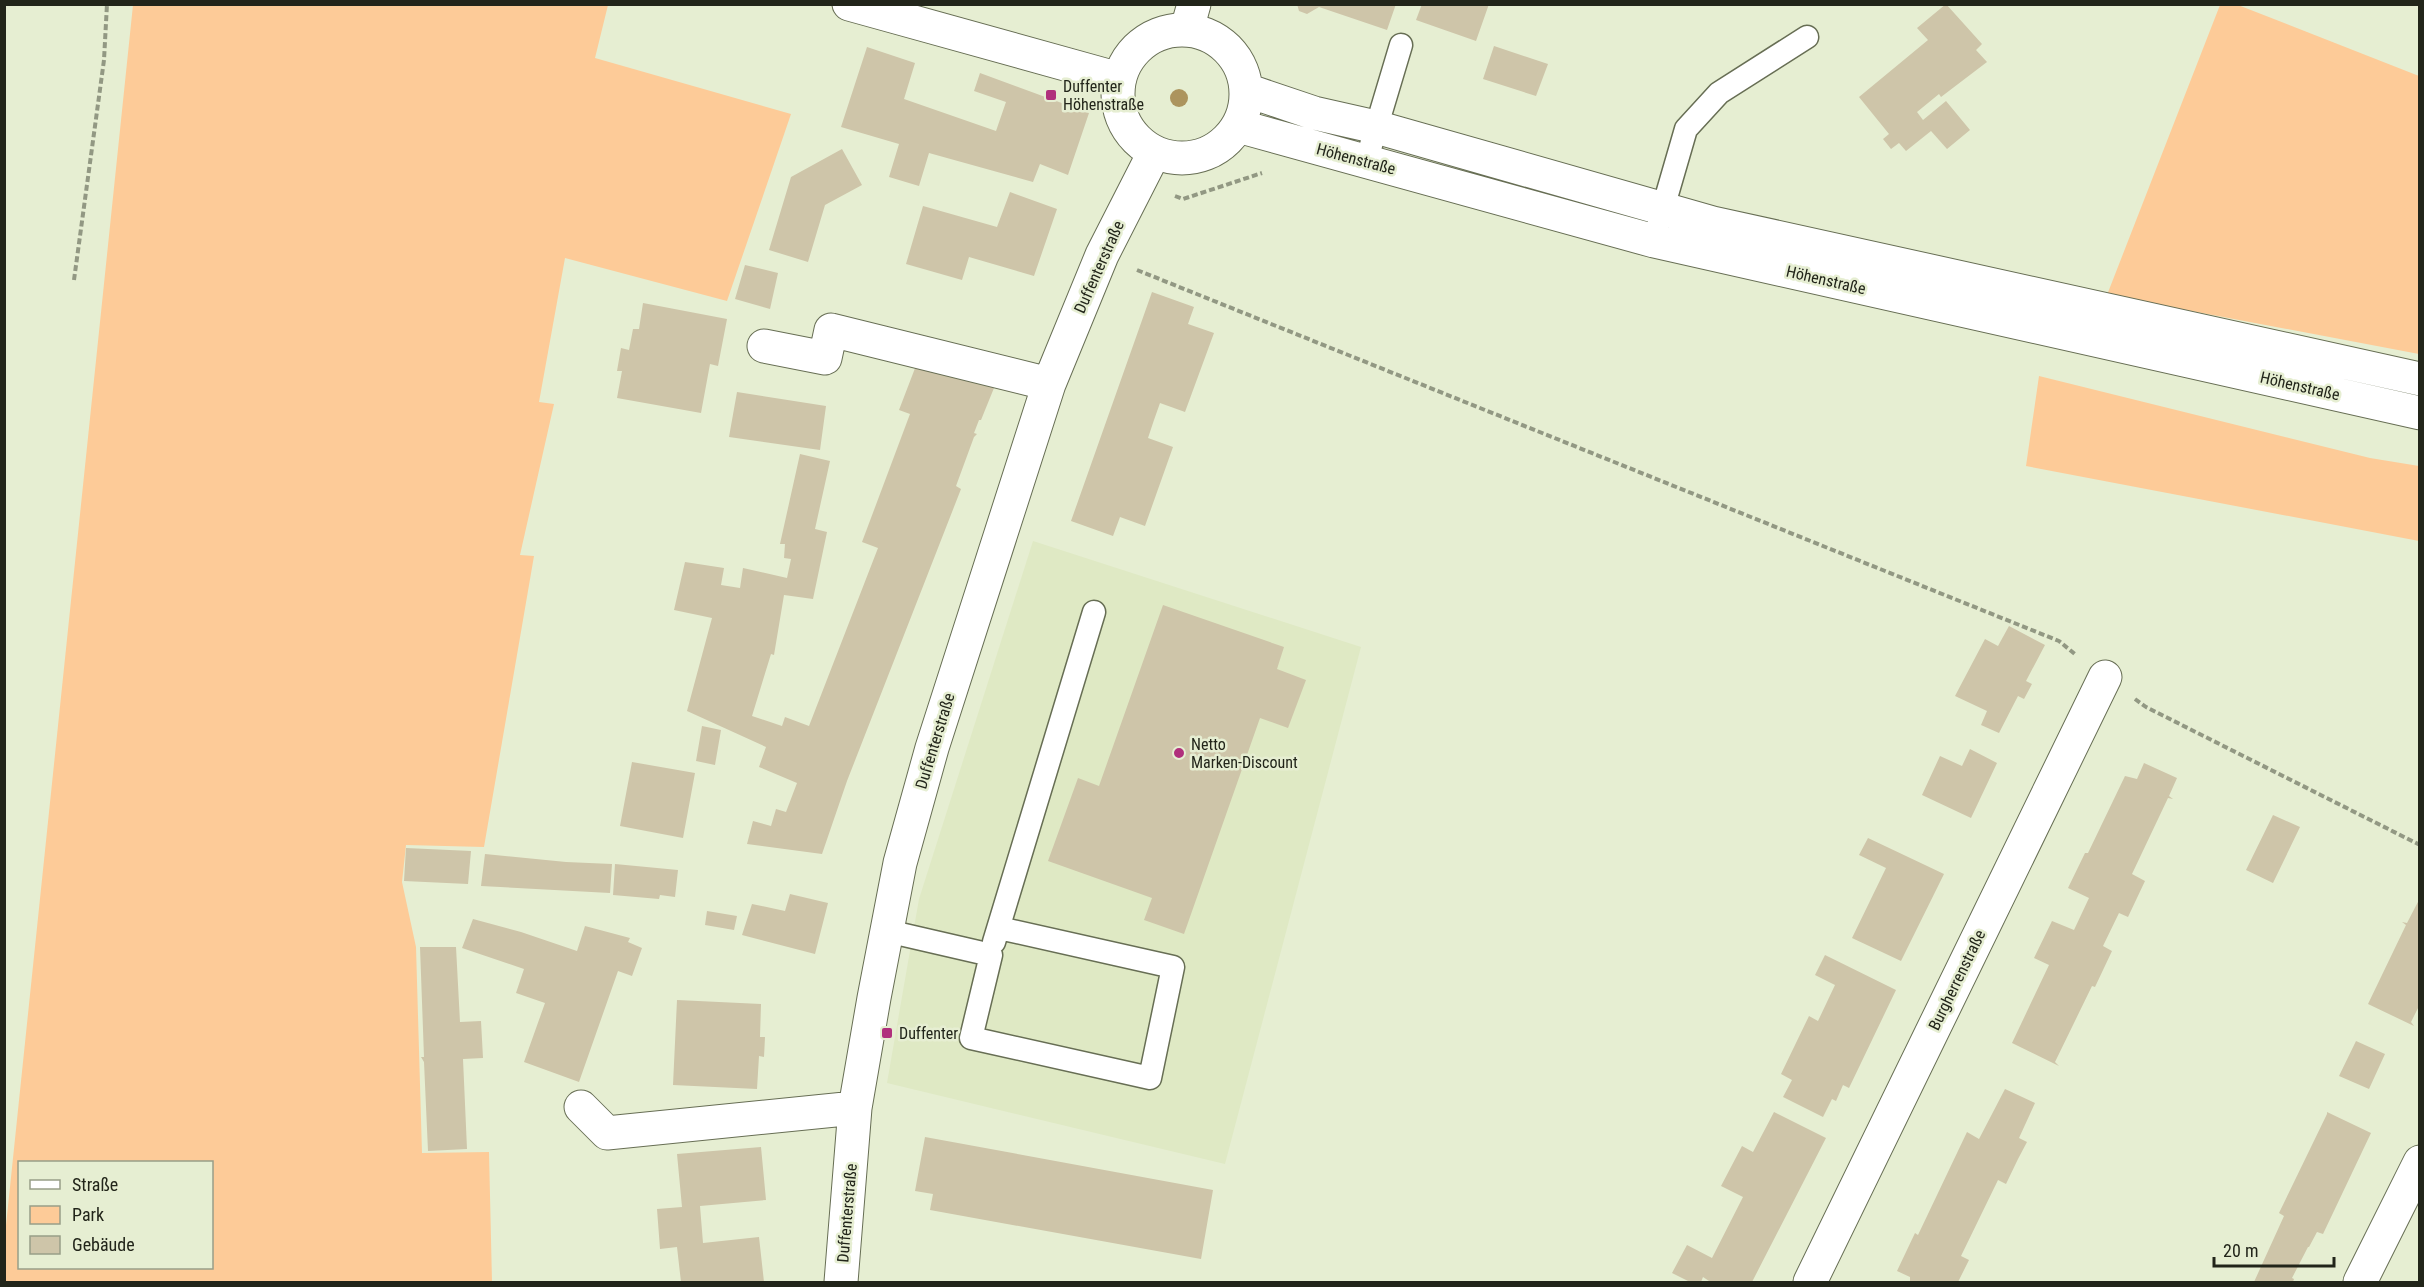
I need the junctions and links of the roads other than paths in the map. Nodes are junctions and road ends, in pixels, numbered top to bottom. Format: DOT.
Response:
graph roads {
  1 [pos="849,4"];
  2 [pos="1191,17"];
  3 [pos="1808,37"];
  4 [pos="1401,45"];
  5 [pos="1119,79"];
  6 [pos="1246,90"];
  7 [pos="1238,126"];
  8 [pos="1376,127"];
  9 [pos="1154,153"];
  10 [pos="1366,162"];
  11 [pos="1662,210"];
  12 [pos="1654,242"];
  13 [pos="764,346"];
  14 [pos="2420,379"];
  15 [pos="1049,384"];
  16 [pos="2420,413"];
  17 [pos="1094,612"];
  18 [pos="2105,678"];
  19 [pos="999,928"];
  20 [pos="887,930"];
  21 [pos="991,955"];
  22 [pos="581,1107"];
  23 [pos="855,1108"];
  24 [pos="2420,1162"];
  25 [pos="841,1282"];
  26 [pos="1810,1282"];
  27 [pos="2360,1282"];
  1 -- 5 [label="street"];
  2 -- 5 [label="street"];
  2 -- 6 [label="street"];
  3 -- 11 [label="lane"];
  4 -- 8 [label="lane"];
  5 -- 9 [label="street"];
  6 -- 7 [label="street"];
  6 -- 8 [label="street, Höhenstraße"];
  7 -- 9 [label="street"];
  7 -- 10 [label="street, Höhenstraße"];
  8 -- 10 [label="lane"];
  8 -- 11 [label="street, Höhenstraße"];
  9 -- 15 [label="street, Duffenterstraße"];
  10 -- 12 [label="street, Höhenstraße"];
  11 -- 12 [label="lane"];
  11 -- 14 [label="street, Höhenstraße"];
  12 -- 16 [label="street, Höhenstraße"];
  13 -- 15 [label="street"];
  15 -- 20 [label="street, Duffenterstraße"];
  17 -- 19 [label="lane"];
  18 -- 26 [label="street, Burgherrenstraße"];
  19 -- 21 [label="lane"];
  19 -- 21 [label="lane"];
  20 -- 21 [label="lane"];
  20 -- 23 [label="street, Duffenterstraße"];
  22 -- 23 [label="street"];
  23 -- 25 [label="street, Duffenterstraße"];
  24 -- 27 [label="street"];
}
